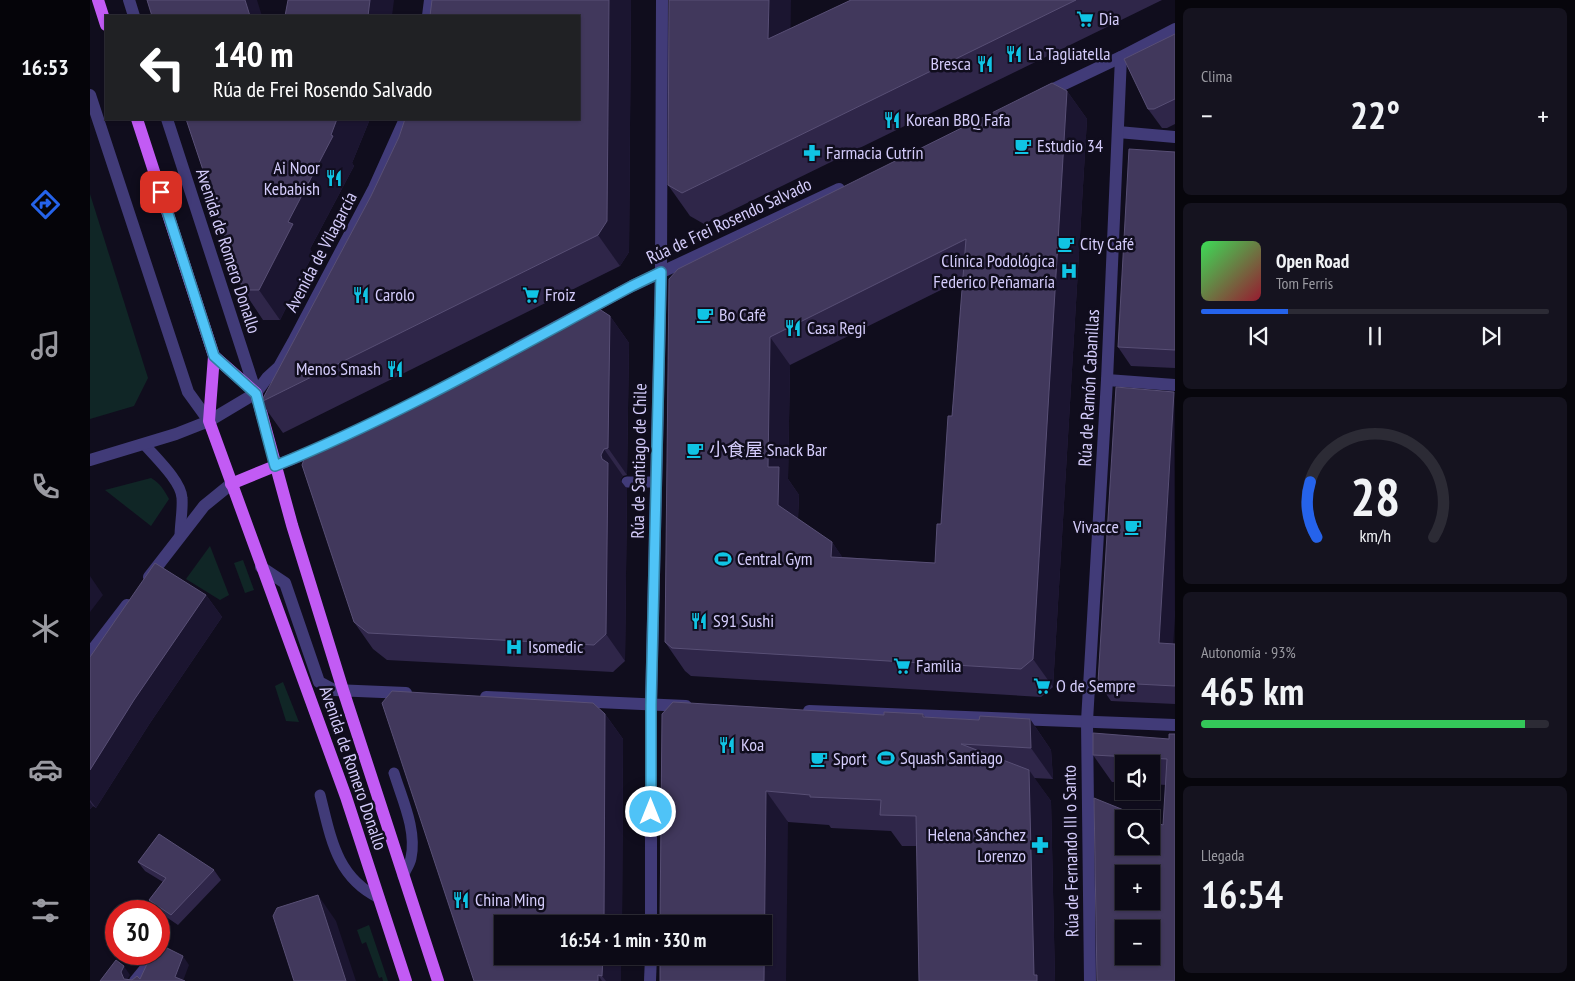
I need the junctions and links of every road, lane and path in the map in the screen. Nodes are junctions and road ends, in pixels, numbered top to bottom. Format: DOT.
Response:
graph roads {
  1 [pos="98,0"];
  2 [pos="129,0"];
  3 [pos="430,0"];
  4 [pos="662,0"];
  5 [pos="134,15"];
  6 [pos="428,15"];
  7 [pos="105,22"];
  8 [pos="1175,29"];
  9 [pos="1121,57"];
  10 [pos="90,95"];
  11 [pos="1030,99"];
  12 [pos="137,120"];
  13 [pos="167,120"];
  14 [pos="405,120"];
  15 [pos="1118,132"];
  16 [pos="1175,137"];
  17 [pos="850,184"];
  18 [pos="661,272"];
  19 [pos="508,352"];
  20 [pos="214,356"];
  21 [pos="1107,380"];
  22 [pos="1175,385"];
  23 [pos="256,394"];
  24 [pos="209,420"];
  25 [pos="333,442"];
  26 [pos="144,444"];
  27 [pos="90,460"];
  28 [pos="275,466"];
  29 [pos="627,482"];
  30 [pos="656,482"];
  31 [pos="231,484"];
  32 [pos="180,537"];
  33 [pos="262,567"];
  34 [pos="90,653"];
  35 [pos="343,690"];
  36 [pos="420,694"];
  37 [pos="478,696"];
  38 [pos="651,705"];
  39 [pos="702,707"];
  40 [pos="801,710"];
  41 [pos="1087,721"];
  42 [pos="1175,726"];
  43 [pos="394,773"];
  44 [pos="320,795"];
  45 [pos="403,876"];
  46 [pos="379,898"];
  47 [pos="651,915"];
  48 [pos="148,965"];
  49 [pos="650,965"];
  50 [pos="135,981"];
  51 [pos="406,981"];
  52 [pos="438,981"];
  53 [pos="650,981"];
  54 [pos="1090,981"];
  1 -- 7 [label="main road"];
  2 -- 5 [label="street"];
  3 -- 6 [label="street"];
  4 -- 18 [label="street, Rúa de Santiago de Chile"];
  8 -- 9 [label="street"];
  9 -- 11 [label="street"];
  9 -- 15 [label="street, Rúa de Ramón Cabanillas"];
  10 -- 24 [label="street, Avenida de Romero Donallo"];
  12 -- 20 [label="main road, Avenida de Romero Donallo"];
  13 -- 23 [label="street, Avenida de Romero Donallo"];
  14 -- 23 [label="street, Avenida de Vilagarcía"];
  15 -- 16 [label="street"];
  15 -- 21 [label="street, Rúa de Ramón Cabanillas"];
  17 -- 18 [label="street, Rúa de Frei Rosendo Salvado"];
  18 -- 19 [label="street, Rúa de Frei Rosendo Salvado"];
  18 -- 30 [label="street, Rúa de Santiago de Chile"];
  20 -- 23 [label="main road, Avenida de Romero Donallo"];
  20 -- 24 [label="main road, Avenida de Romero Donallo"];
  21 -- 22 [label="street"];
  21 -- 41 [label="street, Rúa de Ramón Cabanillas"];
  23 -- 24 [label="street"];
  23 -- 28 [label="main road, Avenida de Romero Donallo"];
  24 -- 26 [label="street"];
  24 -- 31 [label="main road, Avenida de Romero Donallo"];
  25 -- 28 [label="street"];
  26 -- 27 [label="street"];
  26 -- 32 [label="lane"];
  28 -- 31 [label="main road"];
  28 -- 35 [label="main road, Avenida de Romero Donallo"];
  29 -- 30 [label="lane"];
  30 -- 38 [label="street, Rúa de Santiago de Chile"];
  31 -- 32 [label="street"];
  31 -- 33 [label="main road, Avenida de Romero Donallo"];
  32 -- 34 [label="street"];
  33 -- 35 [label="street, Avenida de Romero Donallo"];
  33 -- 46 [label="main road, Avenida de Romero Donallo"];
  35 -- 36 [label="street"];
  35 -- 45 [label="main road, Avenida de Romero Donallo"];
  37 -- 38 [label="street"];
  38 -- 39 [label="street"];
  38 -- 47 [label="street, Rúa de Santiago de Chile"];
  40 -- 41 [label="street"];
  41 -- 42 [label="street"];
  41 -- 54 [label="street, Rúa de Fernando III o Santo"];
  43 -- 45 [label="lane"];
  44 -- 46 [label="lane"];
  45 -- 52 [label="main road, Avenida de Romero Donallo"];
  46 -- 51 [label="main road, Avenida de Romero Donallo"];
  48 -- 50 [label="street"];
  49 -- 53 [label="street"];
}
